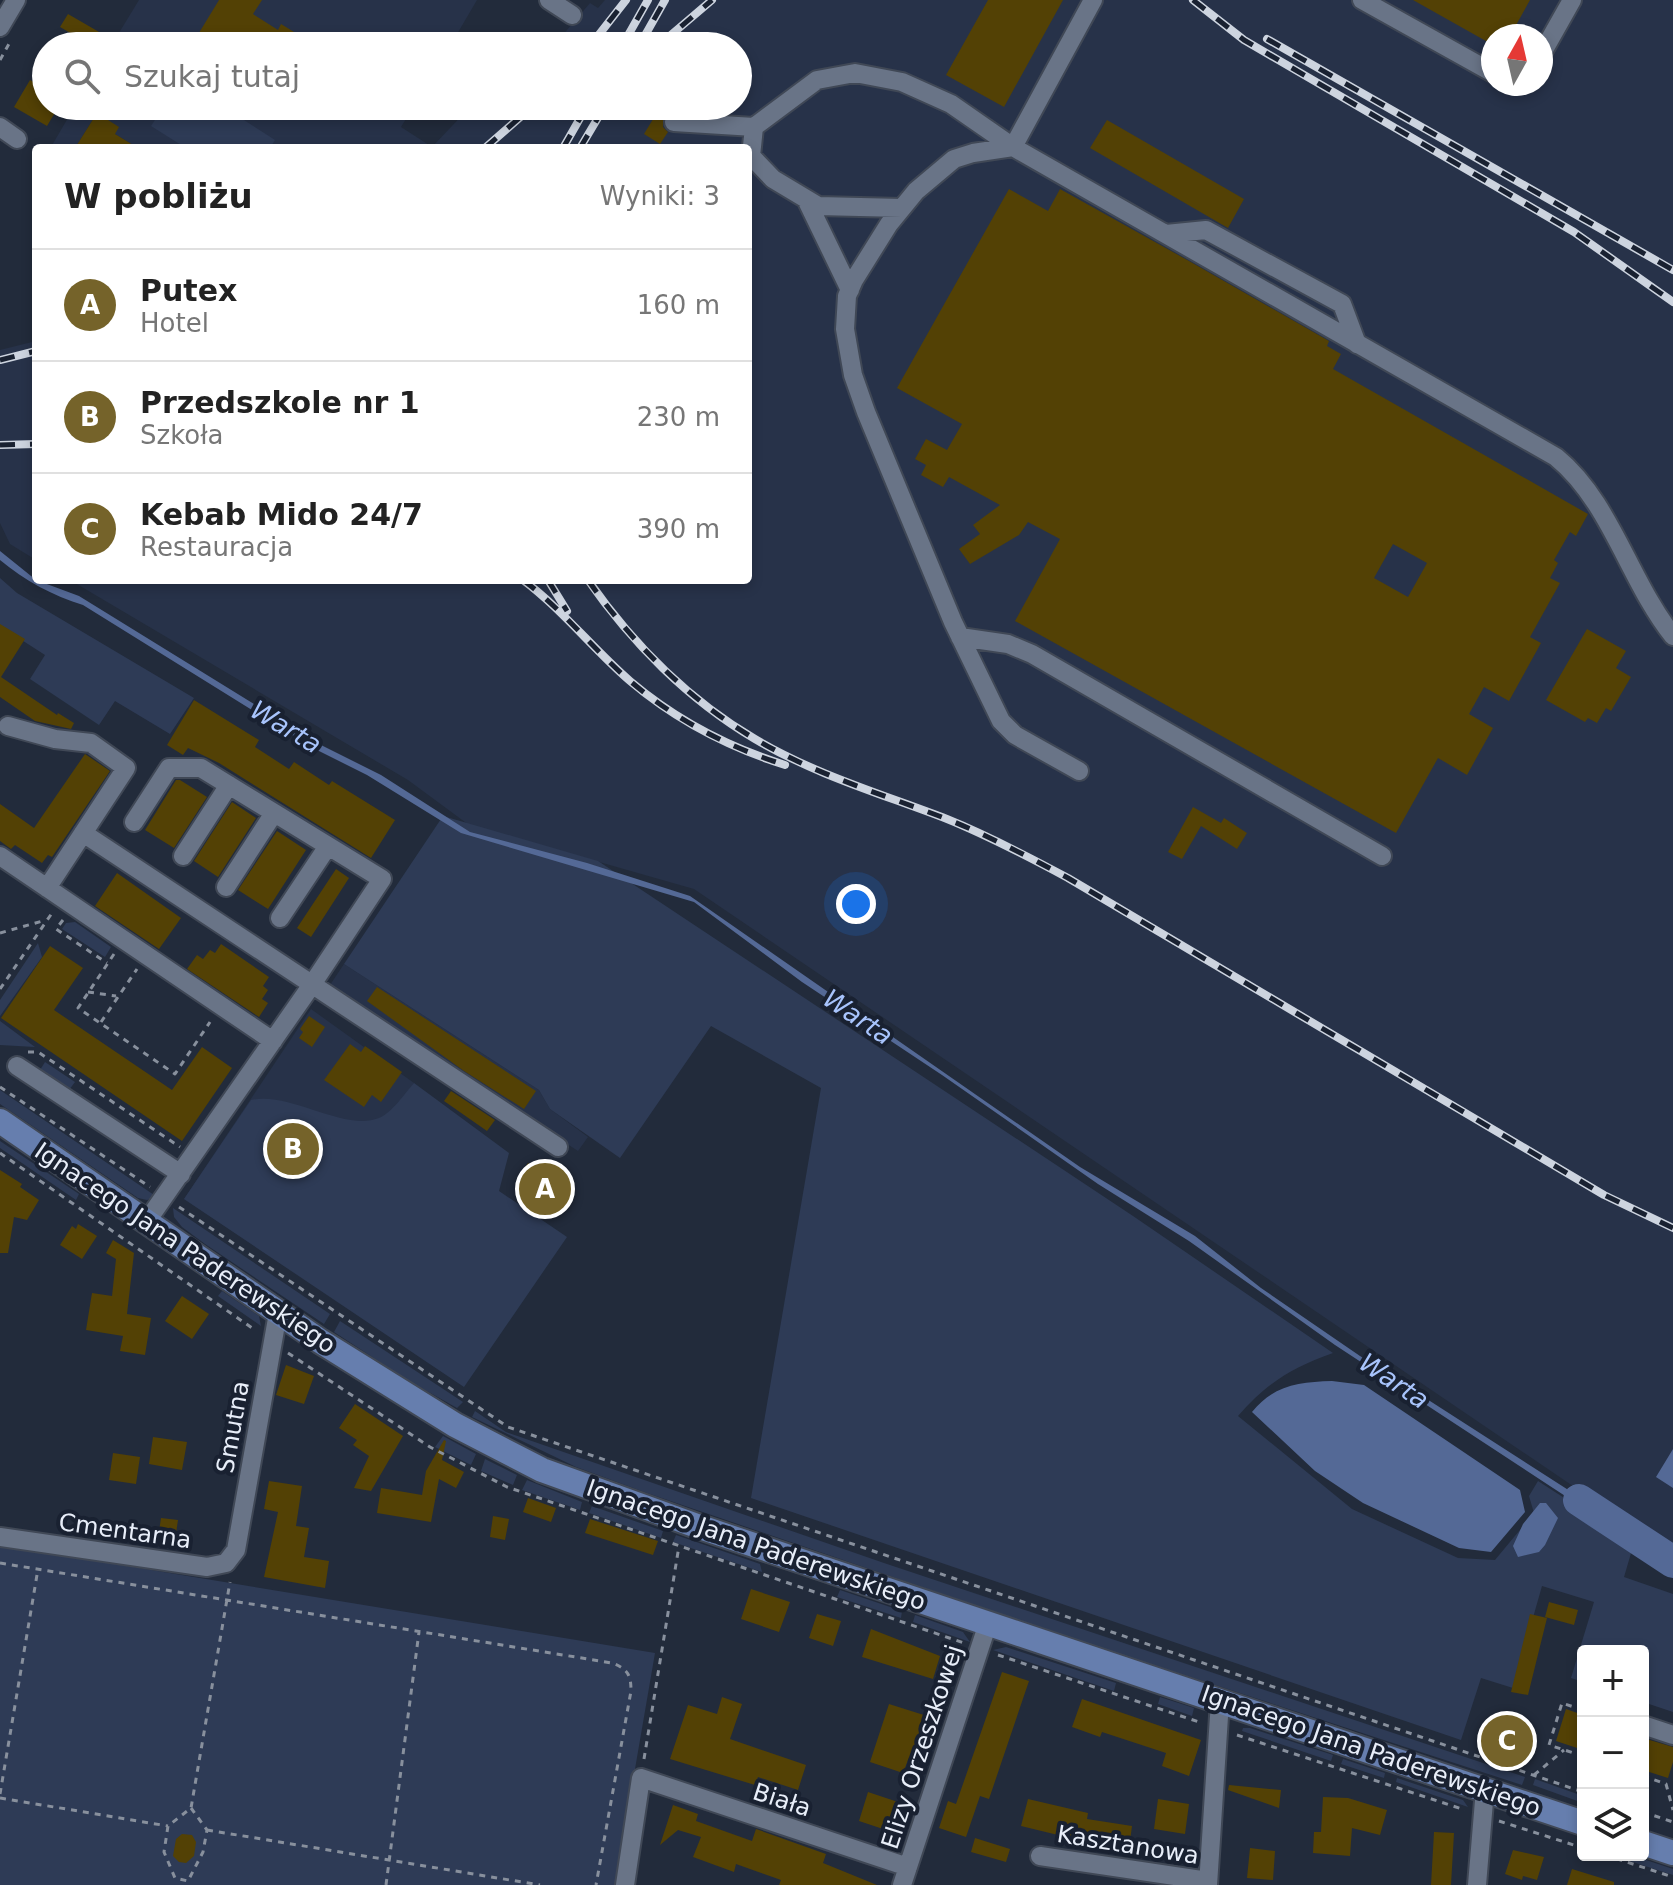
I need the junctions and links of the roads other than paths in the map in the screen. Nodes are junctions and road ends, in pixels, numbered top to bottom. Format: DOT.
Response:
graph roads {
  1 [pos="16,0"];
  2 [pos="549,0"];
  3 [pos="1093,0"];
  4 [pos="1362,0"];
  5 [pos="1572,0"];
  6 [pos="572,15"];
  7 [pos="0,27"];
  8 [pos="1553,34"];
  9 [pos="1481,66"];
  10 [pos="674,122"];
  11 [pos="0,127"];
  12 [pos="754,127"];
  13 [pos="17,139"];
  14 [pos="752,146"];
  15 [pos="1013,147"];
  16 [pos="752,157"];
  17 [pos="806,199"];
  18 [pos="902,208"];
  19 [pos="1166,234"];
  20 [pos="1233,245"];
  21 [pos="1221,266"];
  22 [pos="850,290"];
  23 [pos="1357,344"];
  24 [pos="1673,636"];
  25 [pos="960,637"];
  26 [pos="8,726"];
  27 [pos="1079,771"];
  28 [pos="229,785"];
  29 [pos="274,813"];
  30 [pos="134,822"];
  31 [pos="83,833"];
  32 [pos="328,846"];
  33 [pos="0,856"];
  34 [pos="183,856"];
  35 [pos="1382,856"];
  36 [pos="226,887"];
  37 [pos="54,893"];
  38 [pos="280,918"];
  39 [pos="311,986"];
  40 [pos="273,1041"];
  41 [pos="21,1059"];
  42 [pos="0,1121"];
  43 [pos="558,1147"];
  44 [pos="181,1174"];
  45 [pos="147,1221"];
  46 [pos="278,1313"];
  47 [pos="0,1537"];
  48 [pos="236,1550"];
  49 [pos="988,1623"];
  50 [pos="1220,1701"];
  51 [pos="1649,1727"];
  52 [pos="1673,1735"];
  53 [pos="1485,1789"];
  54 [pos="1577,1821"];
  55 [pos="1649,1845"];
  56 [pos="1673,1853"];
  57 [pos="1040,1856"];
  58 [pos="905,1876"];
  59 [pos="1208,1883"];
  60 [pos="625,1885"];
  61 [pos="1477,1885"];
  1 -- 7 [label="street"];
  2 -- 6 [label="street"];
  3 -- 15 [label="street"];
  4 -- 9 [label="street"];
  5 -- 8 [label="street"];
  10 -- 12 [label="street"];
  11 -- 13 [label="street"];
  12 -- 14 [label="street"];
  12 -- 15 [label="street"];
  15 -- 18 [label="street"];
  15 -- 19 [label="street"];
  16 -- 17 [label="street"];
  17 -- 18 [label="street"];
  17 -- 22 [label="street"];
  18 -- 22 [label="street"];
  19 -- 20 [label="street"];
  19 -- 21 [label="street"];
  20 -- 21 [label="street"];
  20 -- 23 [label="street"];
  21 -- 23 [label="street"];
  22 -- 25 [label="street"];
  23 -- 24 [label="street"];
  25 -- 27 [label="street"];
  25 -- 35 [label="street"];
  26 -- 31 [label="street"];
  28 -- 29 [label="street"];
  28 -- 30 [label="street"];
  28 -- 34 [label="street"];
  29 -- 32 [label="street"];
  29 -- 36 [label="street"];
  31 -- 37 [label="street"];
  31 -- 39 [label="street"];
  32 -- 38 [label="street"];
  32 -- 39 [label="street"];
  33 -- 37 [label="street"];
  37 -- 40 [label="street"];
  39 -- 40 [label="street"];
  39 -- 43 [label="street"];
  40 -- 44 [label="street"];
  41 -- 44 [label="street"];
  42 -- 45 [label="main road, Ignacego Jana Paderewskiego"];
  44 -- 45 [label="street"];
  45 -- 46 [label="main road, Ignacego Jana Paderewskiego"];
  46 -- 48 [label="street, Smutna"];
  46 -- 49 [label="main road, Ignacego Jana Paderewskiego"];
  47 -- 48 [label="street, Cmentarna"];
  49 -- 50 [label="main road, Ignacego Jana Paderewskiego"];
  49 -- 58 [label="street, Elizy Orzeszkowej"];
  50 -- 53 [label="main road, Ignacego Jana Paderewskiego"];
  50 -- 59 [label="street"];
  51 -- 52 [label="street"];
  53 -- 54 [label="main road, Ignacego Jana Paderewskiego"];
  53 -- 61 [label="street"];
  55 -- 56 [label="main road"];
  57 -- 59 [label="street, Kasztanowa"];
  58 -- 60 [label="street, Biała"];
}
